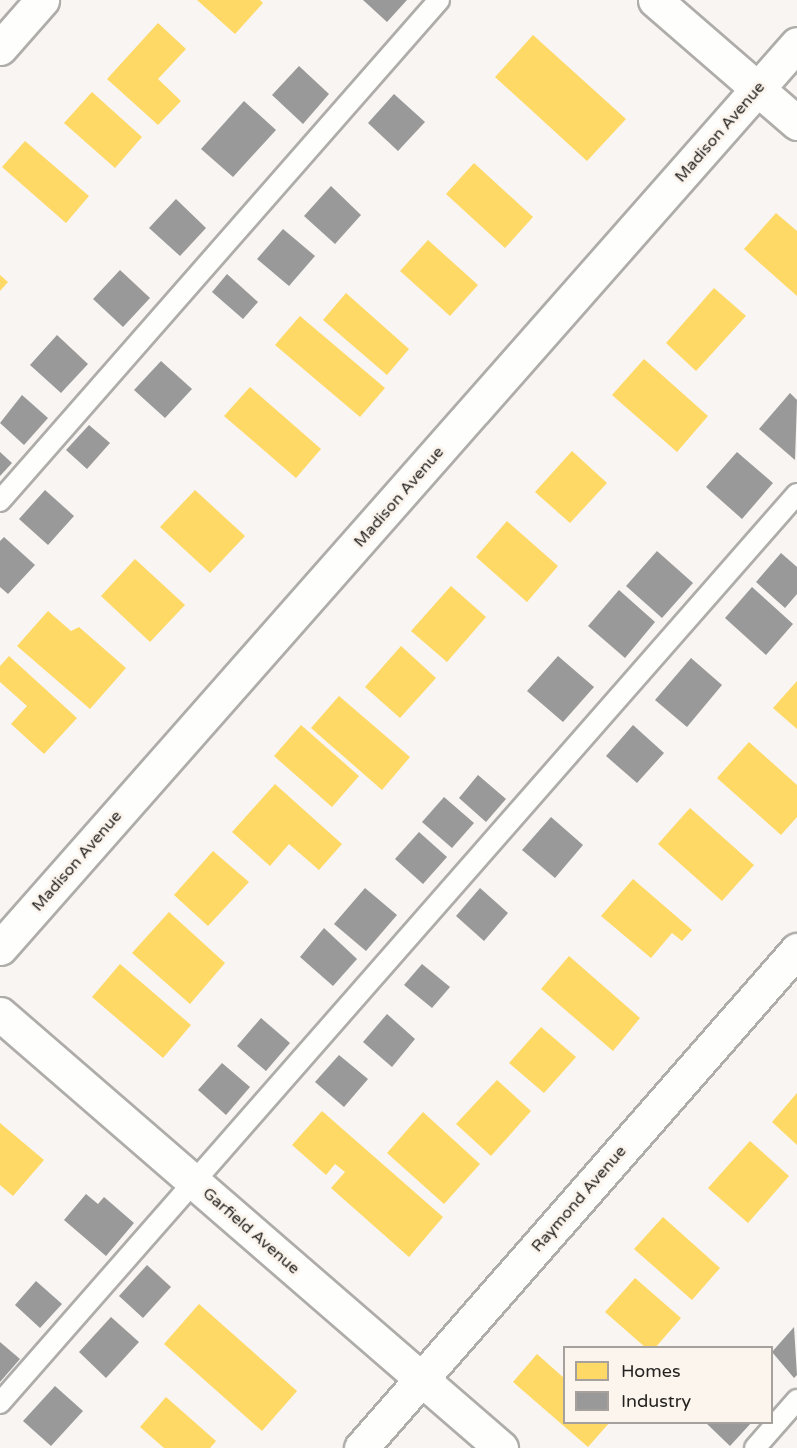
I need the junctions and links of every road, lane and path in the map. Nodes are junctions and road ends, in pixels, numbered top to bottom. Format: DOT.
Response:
graph roads {
  1 [pos="42,0"];
  2 [pos="439,0"];
  3 [pos="655,0"];
  4 [pos="797,44"];
  5 [pos="0,48"];
  6 [pos="758,89"];
  7 [pos="797,123"];
  8 [pos="797,494"];
  9 [pos="0,501"];
  10 [pos="0,948"];
  11 [pos="797,950"];
  12 [pos="0,1014"];
  13 [pos="194,1181"];
  14 [pos="422,1378"];
  15 [pos="797,1400"];
  16 [pos="0,1403"];
  17 [pos="361,1448"];
  18 [pos="501,1448"];
  19 [pos="755,1448"];
  1 -- 5 [label="street"];
  2 -- 9 [label="lane"];
  3 -- 6 [label="street"];
  4 -- 6 [label="street, Madison Avenue"];
  6 -- 7 [label="street"];
  6 -- 10 [label="street, Madison Avenue"];
  8 -- 13 [label="lane"];
  11 -- 14 [label="street, Raymond Avenue"];
  12 -- 13 [label="street, Garfield Avenue"];
  13 -- 14 [label="street, Garfield Avenue"];
  13 -- 16 [label="lane"];
  14 -- 17 [label="street, Raymond Avenue"];
  14 -- 18 [label="street, Garfield Avenue"];
  15 -- 19 [label="lane"];
}
